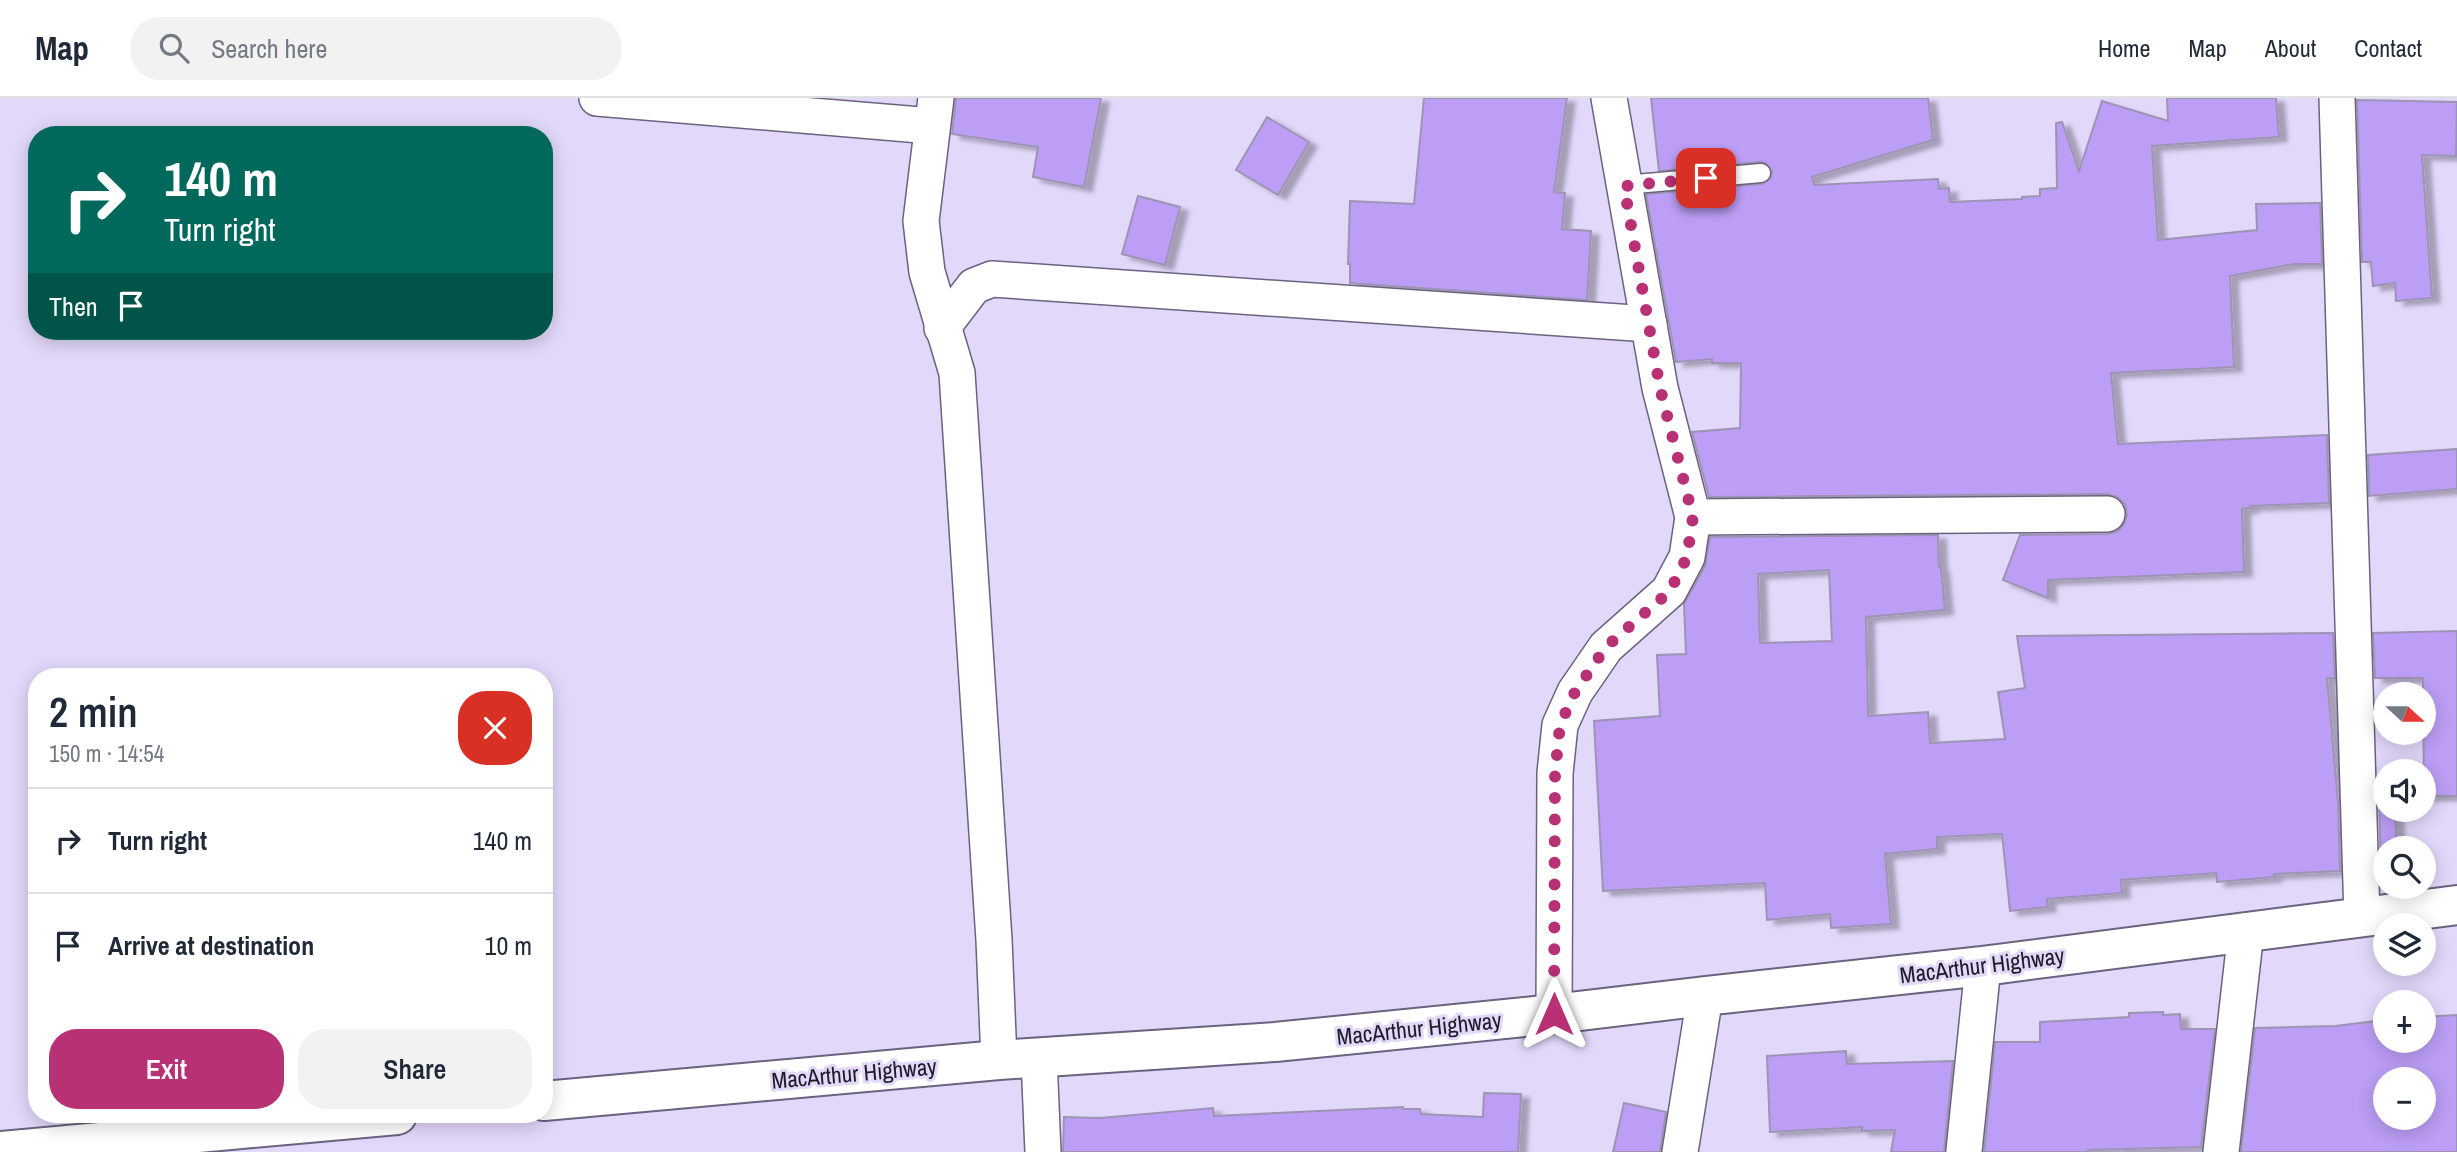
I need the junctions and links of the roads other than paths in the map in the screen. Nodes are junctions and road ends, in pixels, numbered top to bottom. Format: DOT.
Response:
graph roads {
  1 [pos="597,98"];
  2 [pos="1609,98"];
  3 [pos="2337,98"];
  4 [pos="934,112"];
  5 [pos="1761,173"];
  6 [pos="1624,186"];
  7 [pos="1649,324"];
  8 [pos="942,328"];
  9 [pos="2107,514"];
  10 [pos="1693,517"];
  11 [pos="2457,905"];
  12 [pos="2362,917"];
  13 [pos="2246,931"];
  14 [pos="1983,966"];
  15 [pos="1705,996"];
  16 [pos="1554,1014"];
  17 [pos="1039,1058"];
  18 [pos="999,1060"];
  19 [pos="553,1100"];
  20 [pos="309,1123"];
  21 [pos="0,1151"];
  22 [pos="1964,1151"];
  23 [pos="1043,1152"];
  24 [pos="1681,1152"];
  25 [pos="2221,1152"];
  1 -- 4 [label="street"];
  2 -- 6 [label="street"];
  3 -- 12 [label="street"];
  4 -- 8 [label="street"];
  5 -- 6 [label="lane"];
  6 -- 7 [label="street"];
  7 -- 8 [label="street"];
  7 -- 10 [label="street"];
  8 -- 18 [label="street"];
  9 -- 10 [label="street"];
  10 -- 16 [label="street"];
  11 -- 12 [label="highway, MacArthur Highway"];
  12 -- 13 [label="highway, MacArthur Highway"];
  13 -- 14 [label="highway, MacArthur Highway"];
  13 -- 25 [label="street"];
  14 -- 15 [label="highway, MacArthur Highway"];
  14 -- 22 [label="street"];
  15 -- 16 [label="highway, MacArthur Highway"];
  15 -- 24 [label="street"];
  16 -- 17 [label="highway, MacArthur Highway"];
  17 -- 18 [label="highway, MacArthur Highway"];
  17 -- 23 [label="street"];
  18 -- 19 [label="highway, MacArthur Highway"];
  20 -- 21 [label="highway"];
}
